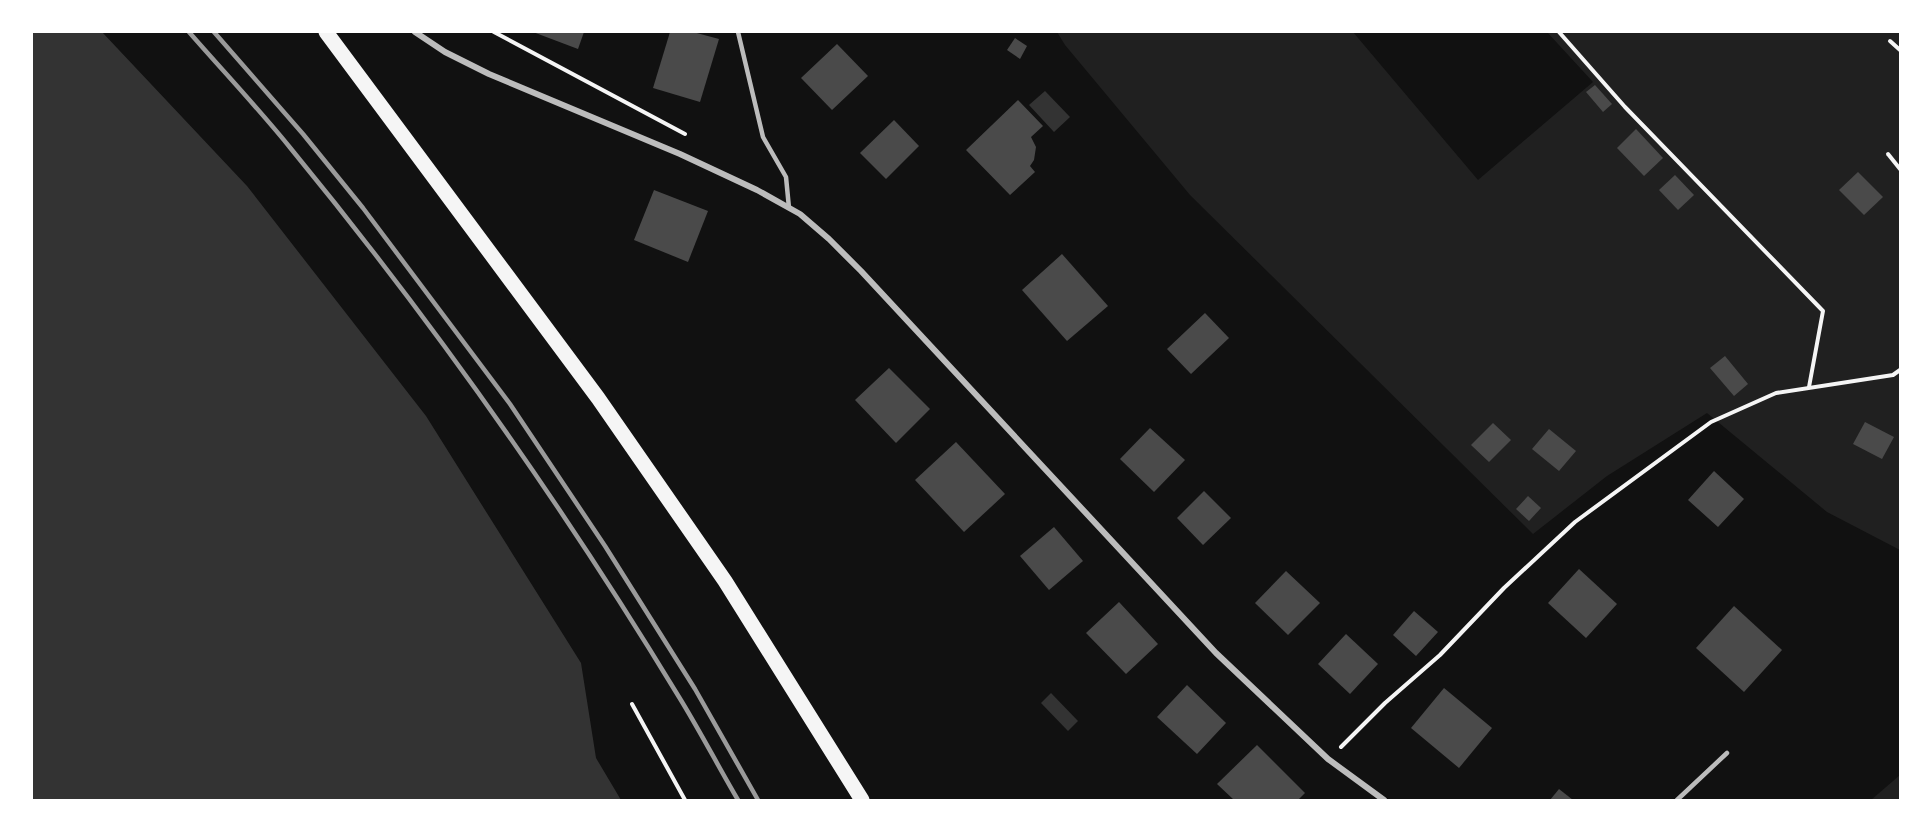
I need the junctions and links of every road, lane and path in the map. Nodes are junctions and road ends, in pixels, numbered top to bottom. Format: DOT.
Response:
graph roads {
  1 [pos="326,32"];
  2 [pos="415,32"];
  3 [pos="494,32"];
  4 [pos="738,32"];
  5 [pos="1559,32"];
  6 [pos="1890,41"];
  7 [pos="1900,50"];
  8 [pos="689,136"];
  9 [pos="1888,154"];
  10 [pos="1900,169"];
  11 [pos="789,208"];
  12 [pos="1900,370"];
  13 [pos="1809,387"];
  14 [pos="632,704"];
  15 [pos="1727,753"];
  16 [pos="1328,759"];
  17 [pos="686,801"];
  18 [pos="862,801"];
  19 [pos="1384,801"];
  20 [pos="1677,801"];
  1 -- 18 [label="main road"];
  2 -- 11 [label="street"];
  3 -- 8 [label="path"];
  4 -- 11 [label="lane"];
  5 -- 13 [label="path"];
  6 -- 7 [label="path"];
  9 -- 10 [label="path"];
  11 -- 16 [label="street"];
  12 -- 13 [label="path"];
  13 -- 16 [label="path"];
  14 -- 17 [label="path"];
  15 -- 20 [label="lane"];
  16 -- 19 [label="street"];
}
